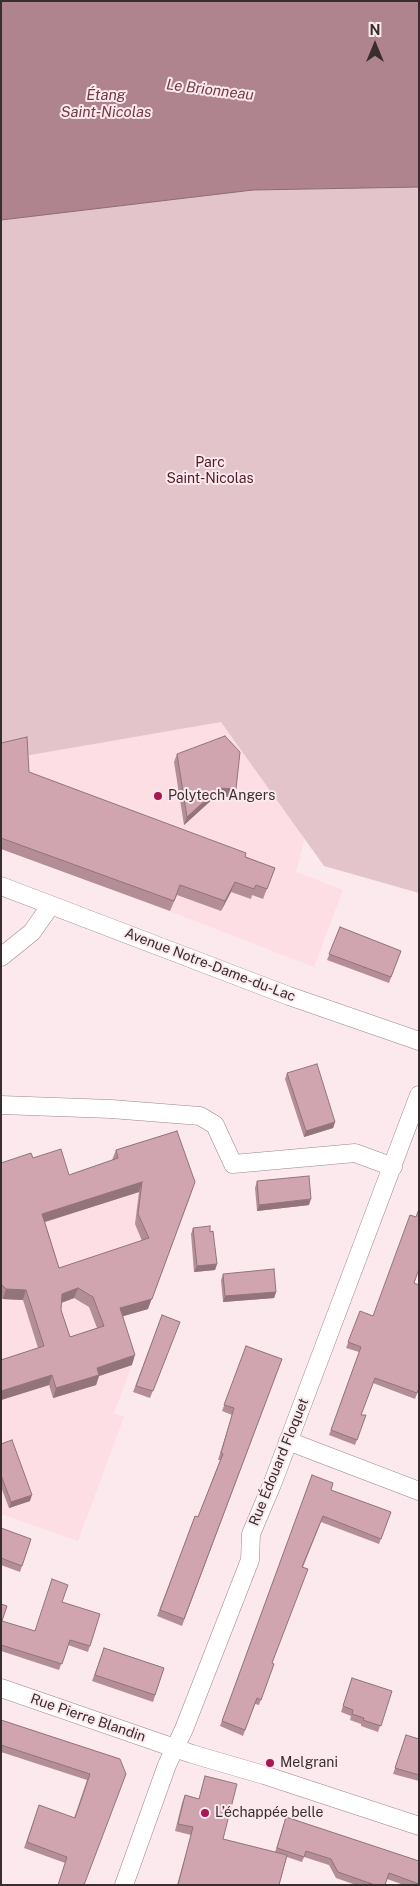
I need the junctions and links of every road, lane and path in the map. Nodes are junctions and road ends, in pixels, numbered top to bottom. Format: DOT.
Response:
graph roads {
  1 [pos="1,886"];
  2 [pos="51,905"];
  3 [pos="1,957"];
  4 [pos="419,1041"];
  5 [pos="419,1095"];
  6 [pos="1,1105"];
  7 [pos="393,1168"];
  8 [pos="288,1441"];
  9 [pos="419,1491"];
  10 [pos="1,1688"];
  11 [pos="176,1748"];
  12 [pos="419,1826"];
  13 [pos="124,1885"];
  1 -- 2 [label="street, Avenue Notre-Dame-du-Lac"];
  2 -- 3 [label="street"];
  2 -- 4 [label="street, Avenue Notre-Dame-du-Lac"];
  5 -- 7 [label="street, Rue Édouard Floquet"];
  6 -- 7 [label="street"];
  7 -- 8 [label="street, Rue Édouard Floquet"];
  8 -- 9 [label="street"];
  8 -- 11 [label="street, Rue Édouard Floquet"];
  10 -- 11 [label="street, Rue Pierre Blandin"];
  11 -- 12 [label="street, Rue Pierre Blandin"];
  11 -- 13 [label="street, Rue Édouard Floquet"];
}
